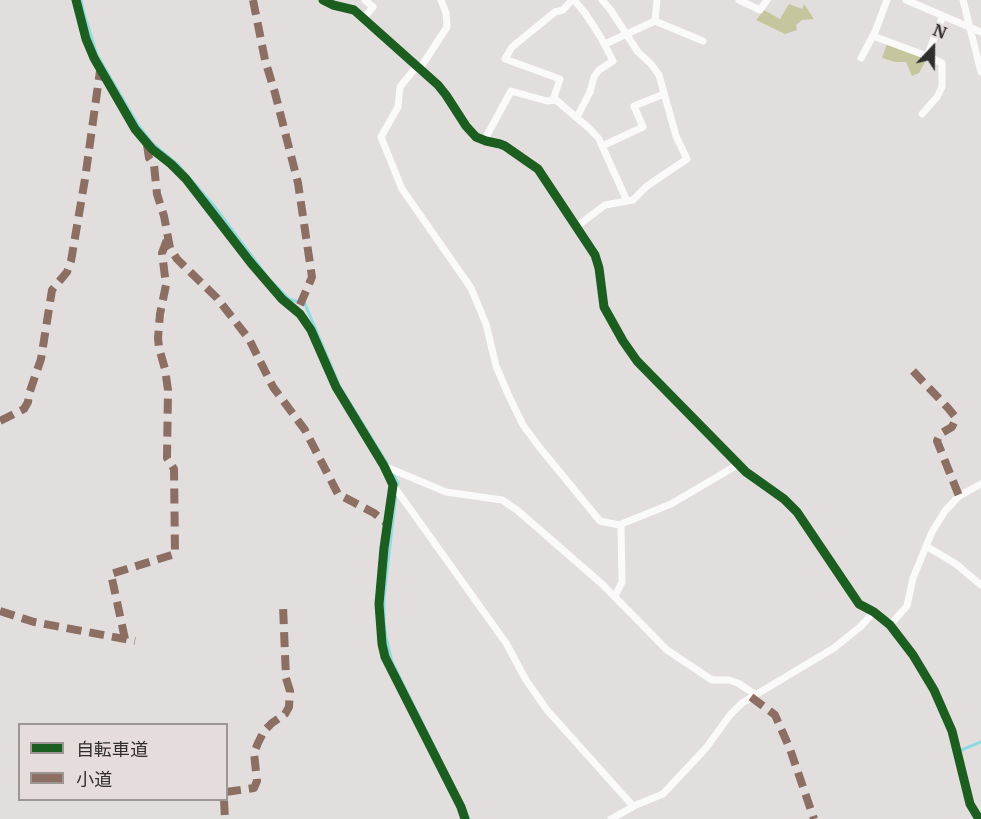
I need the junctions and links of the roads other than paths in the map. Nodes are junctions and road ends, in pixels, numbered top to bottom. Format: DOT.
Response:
graph roads {
  1 [pos="76,0"];
  2 [pos="323,0"];
  3 [pos="365,0"];
  4 [pos="441,0"];
  5 [pos="573,0"];
  6 [pos="602,0"];
  7 [pos="657,0"];
  8 [pos="739,0"];
  9 [pos="767,0"];
  10 [pos="887,0"];
  11 [pos="906,0"];
  12 [pos="963,0"];
  13 [pos="943,16"];
  14 [pos="363,19"];
  15 [pos="655,21"];
  16 [pos="969,26"];
  17 [pos="981,32"];
  18 [pos="627,34"];
  19 [pos="873,36"];
  20 [pos="703,41"];
  21 [pos="605,44"];
  22 [pos="927,56"];
  23 [pos="861,58"];
  24 [pos="418,69"];
  25 [pos="981,72"];
  26 [pos="664,94"];
  27 [pos="553,100"];
  28 [pos="922,114"];
  29 [pos="577,117"];
  30 [pos="484,141"];
  31 [pos="602,146"];
  32 [pos="627,201"];
  33 [pos="576,227"];
  34 [pos="739,464"];
  35 [pos="384,466"];
  36 [pos="981,484"];
  37 [pos="393,485"];
  38 [pos="621,524"];
  39 [pos="926,546"];
  40 [pos="981,585"];
  41 [pos="615,596"];
  42 [pos="874,612"];
  43 [pos="890,625"];
  44 [pos="756,694"];
  45 [pos="633,806"];
  46 [pos="465,819"];
  47 [pos="611,819"];
  48 [pos="979,819"];
  1 -- 35 [label="street"];
  2 -- 14 [label="street"];
  3 -- 14 [label="street"];
  4 -- 24 [label="street"];
  5 -- 21 [label="street"];
  5 -- 27 [label="street"];
  6 -- 18 [label="street"];
  7 -- 15 [label="street"];
  8 -- 9 [label="street"];
  10 -- 19 [label="street"];
  11 -- 13 [label="street"];
  12 -- 16 [label="street"];
  13 -- 16 [label="street"];
  13 -- 22 [label="street"];
  14 -- 24 [label="street"];
  15 -- 18 [label="street"];
  15 -- 20 [label="street"];
  16 -- 17 [label="street"];
  16 -- 25 [label="street"];
  18 -- 21 [label="street"];
  18 -- 26 [label="street"];
  19 -- 22 [label="street"];
  19 -- 23 [label="street"];
  21 -- 29 [label="street"];
  22 -- 28 [label="street"];
  24 -- 30 [label="street"];
  24 -- 38 [label="street"];
  26 -- 31 [label="street"];
  26 -- 32 [label="street"];
  27 -- 29 [label="street"];
  27 -- 30 [label="street"];
  29 -- 31 [label="street"];
  30 -- 33 [label="street"];
  31 -- 32 [label="street"];
  32 -- 33 [label="street"];
  33 -- 34 [label="street"];
  34 -- 38 [label="street"];
  34 -- 42 [label="street"];
  35 -- 37 [label="street"];
  35 -- 41 [label="street"];
  36 -- 39 [label="street"];
  37 -- 45 [label="street"];
  37 -- 46 [label="street"];
  38 -- 41 [label="street"];
  39 -- 40 [label="street"];
  39 -- 43 [label="street"];
  41 -- 44 [label="street"];
  42 -- 43 [label="street"];
  42 -- 44 [label="street"];
  43 -- 48 [label="street"];
  44 -- 45 [label="street"];
  45 -- 47 [label="street"];
}
